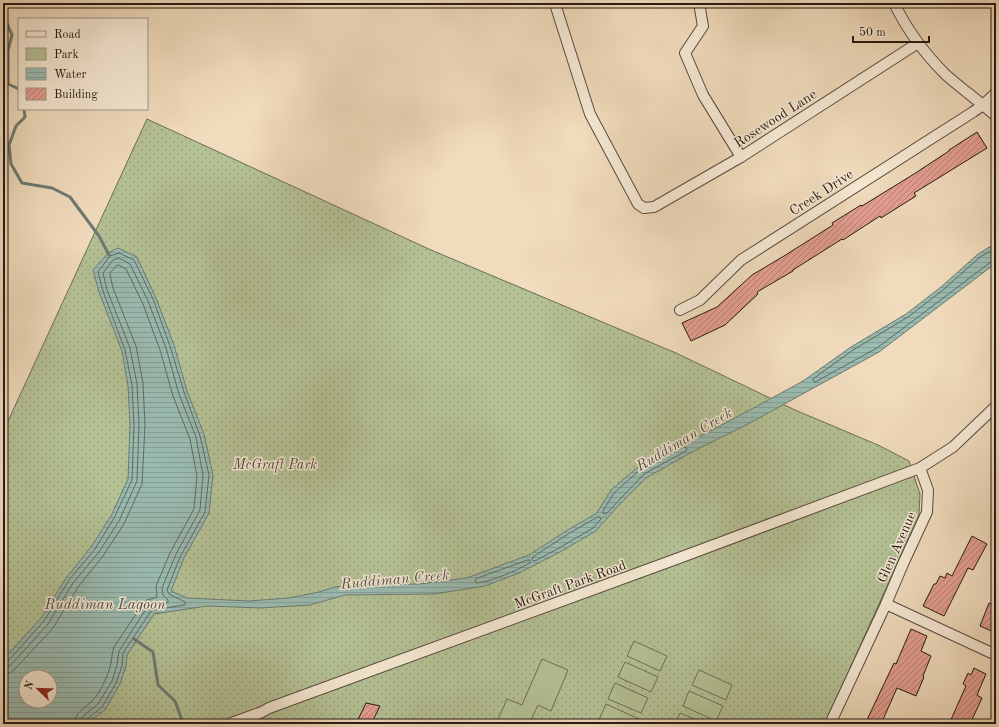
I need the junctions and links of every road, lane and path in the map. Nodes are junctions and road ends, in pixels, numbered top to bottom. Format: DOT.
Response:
graph roads {
  1 [pos="555,3"];
  2 [pos="699,3"];
  3 [pos="894,3"];
  4 [pos="918,43"];
  5 [pos="996,93"];
  6 [pos="983,105"];
  7 [pos="996,116"];
  8 [pos="741,157"];
  9 [pos="680,310"];
  10 [pos="996,406"];
  11 [pos="920,468"];
  12 [pos="886,604"];
  13 [pos="996,655"];
  14 [pos="229,724"];
  15 [pos="830,724"];
  1 -- 8 [label="street, Rosewood Lane"];
  2 -- 8 [label="street"];
  3 -- 4 [label="street"];
  4 -- 6 [label="street"];
  4 -- 8 [label="street, Rosewood Lane"];
  5 -- 6 [label="street, Creek Drive"];
  6 -- 7 [label="street"];
  6 -- 9 [label="street, Creek Drive"];
  10 -- 11 [label="street"];
  11 -- 12 [label="street, Glen Avenue"];
  11 -- 14 [label="street, McGraft Park Road"];
  12 -- 13 [label="street"];
  12 -- 15 [label="street, Glen Avenue"];
}
